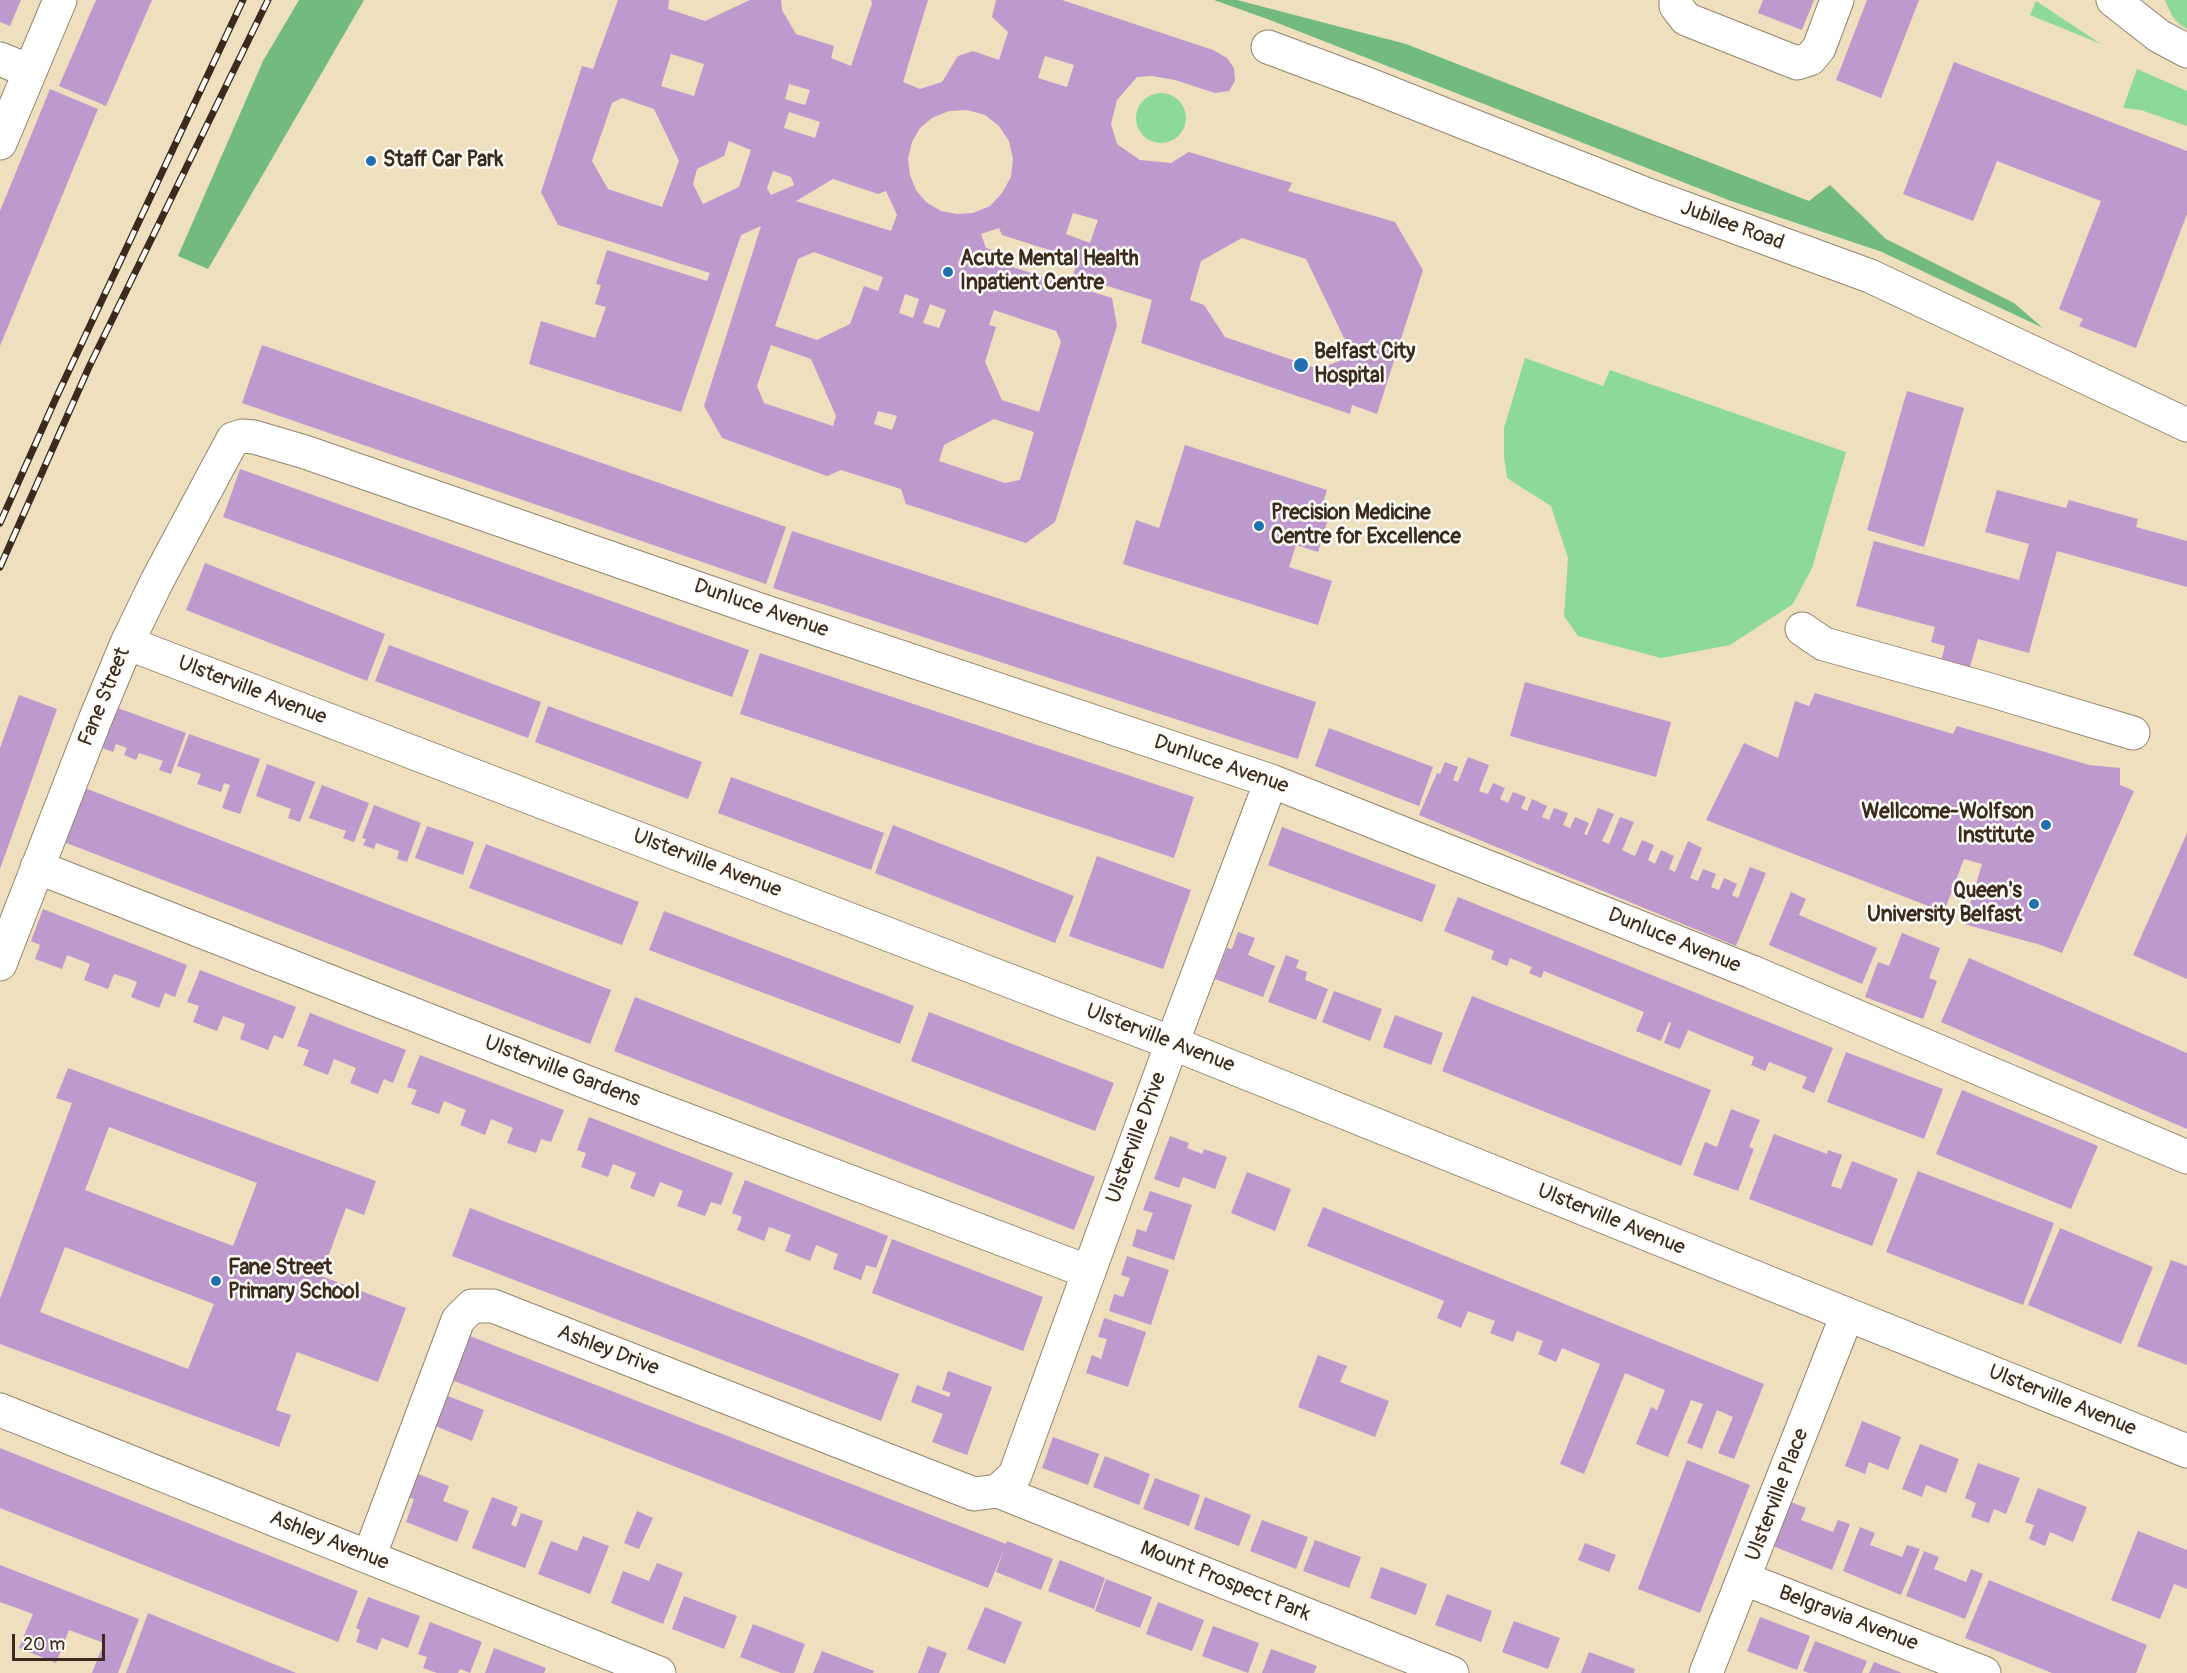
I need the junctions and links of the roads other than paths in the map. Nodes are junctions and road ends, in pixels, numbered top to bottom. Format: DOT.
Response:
graph roads {
  1 [pos="60,0"];
  2 [pos="1676,0"];
  3 [pos="1837,0"];
  4 [pos="2113,0"];
  5 [pos="1268,47"];
  6 [pos="2187,51"];
  7 [pos="14,65"];
  8 [pos="0,143"];
  9 [pos="2187,425"];
  10 [pos="233,439"];
  11 [pos="1802,629"];
  12 [pos="127,644"];
  13 [pos="2133,733"];
  14 [pos="1271,781"];
  15 [pos="37,867"];
  16 [pos="0,964"];
  17 [pos="1172,1043"];
  18 [pos="2187,1157"];
  19 [pos="1089,1272"];
  20 [pos="1847,1316"];
  21 [pos="0,1410"];
  22 [pos="2187,1451"];
  23 [pos="998,1491"];
  24 [pos="369,1557"];
  25 [pos="1745,1579"];
  26 [pos="659,1673"];
  27 [pos="1452,1673"];
  28 [pos="1706,1673"];
  29 [pos="1984,1673"];
  1 -- 7 [label="street"];
  2 -- 3 [label="street"];
  4 -- 6 [label="street"];
  5 -- 9 [label="street, Jubilee Road"];
  7 -- 8 [label="street"];
  10 -- 12 [label="street, Fane Street"];
  10 -- 14 [label="street, Dunluce Avenue"];
  11 -- 13 [label="street"];
  12 -- 15 [label="street, Fane Street"];
  12 -- 17 [label="street, Ulsterville Avenue"];
  14 -- 17 [label="street, Ulsterville Drive"];
  14 -- 18 [label="street, Dunluce Avenue"];
  15 -- 16 [label="street, Fane Street"];
  15 -- 19 [label="street, Ulsterville Gardens"];
  17 -- 19 [label="street, Ulsterville Drive"];
  17 -- 20 [label="street, Ulsterville Avenue"];
  19 -- 23 [label="street, Ulsterville Drive"];
  20 -- 22 [label="street, Ulsterville Avenue"];
  20 -- 25 [label="street, Ulsterville Place"];
  21 -- 24 [label="street, Ashley Avenue"];
  23 -- 24 [label="street, Ashley Drive"];
  23 -- 27 [label="street, Mount Prospect Park"];
  24 -- 26 [label="street, Ashley Avenue"];
  25 -- 28 [label="street, Ulsterville Place"];
  25 -- 29 [label="street, Belgravia Avenue"];
}
